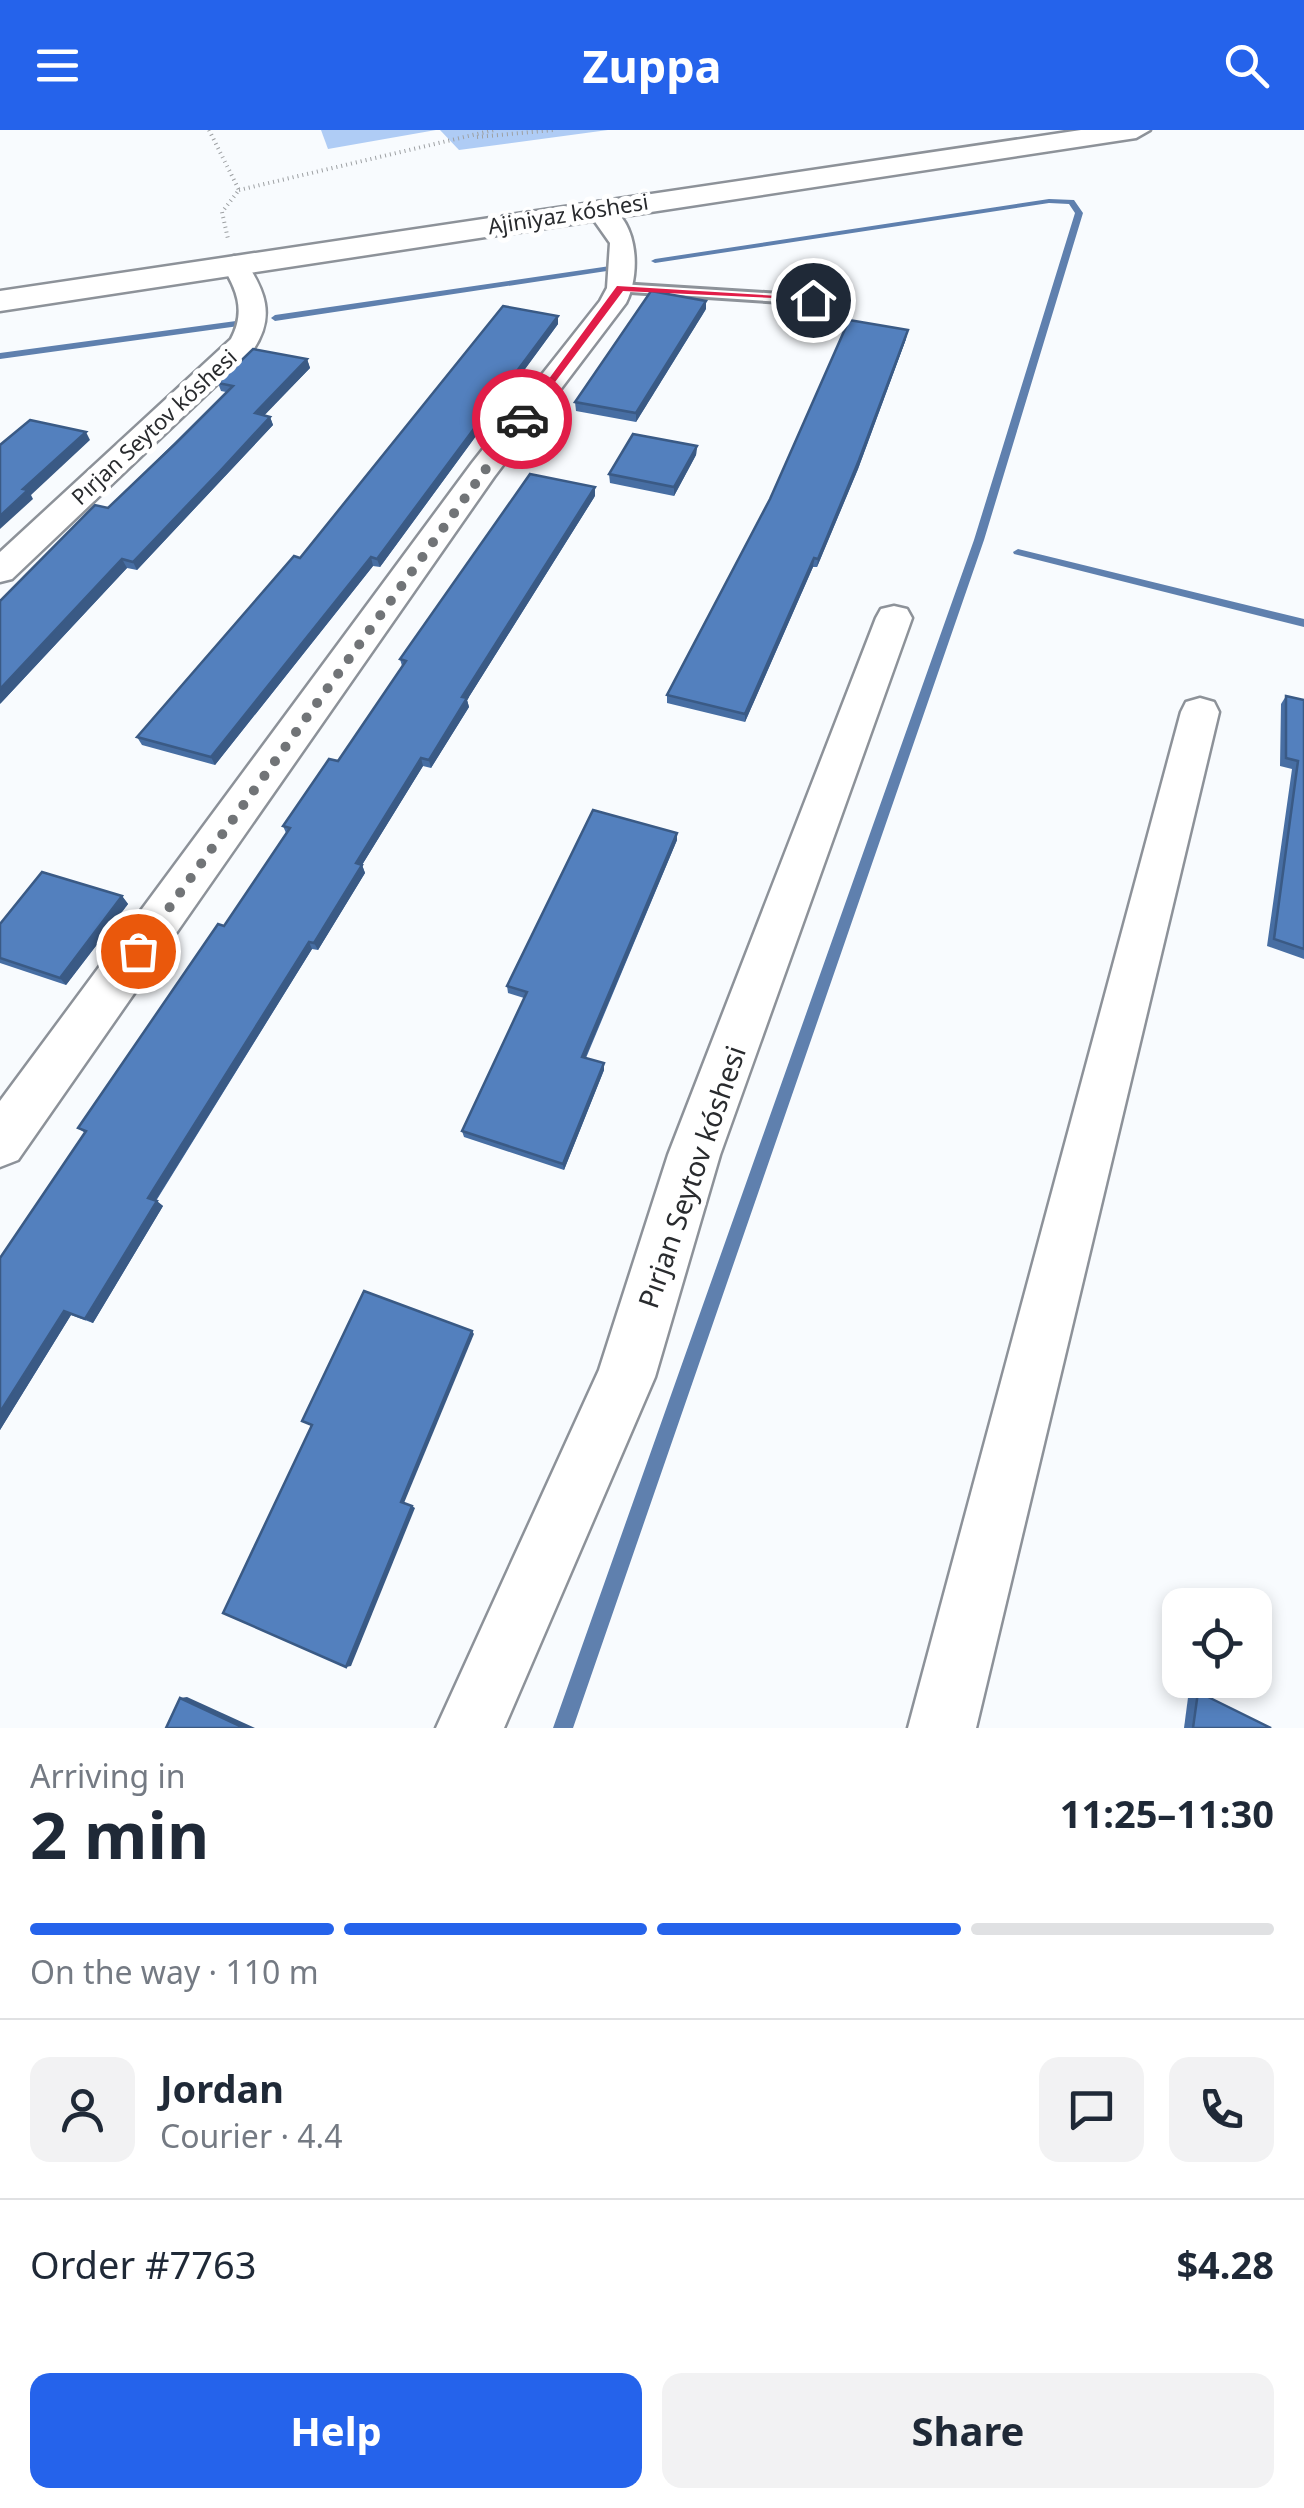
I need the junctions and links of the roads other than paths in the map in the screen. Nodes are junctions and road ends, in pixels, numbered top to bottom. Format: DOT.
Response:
graph roads {
  1 [pos="1136,130"];
  2 [pos="598,209"];
  3 [pos="234,264"];
  4 [pos="620,288"];
  5 [pos="813,300"];
  6 [pos="0,301"];
  7 [pos="0,571"];
  8 [pos="894,618"];
  9 [pos="1200,712"];
  10 [pos="0,1144"];
  11 [pos="470,1728"];
  12 [pos="942,1728"];
  1 -- 2 [label="street, Ajiniyaz kóshesi"];
  2 -- 3 [label="street, Ajiniyaz kóshesi"];
  2 -- 4 [label="street"];
  3 -- 6 [label="street, Ajiniyaz kóshesi"];
  3 -- 7 [label="street, Pırjan Seytov kóshesi"];
  4 -- 5 [label="lane"];
  4 -- 10 [label="street"];
  8 -- 11 [label="street, Pırjan Seytov kóshesi"];
  9 -- 12 [label="street"];
}
